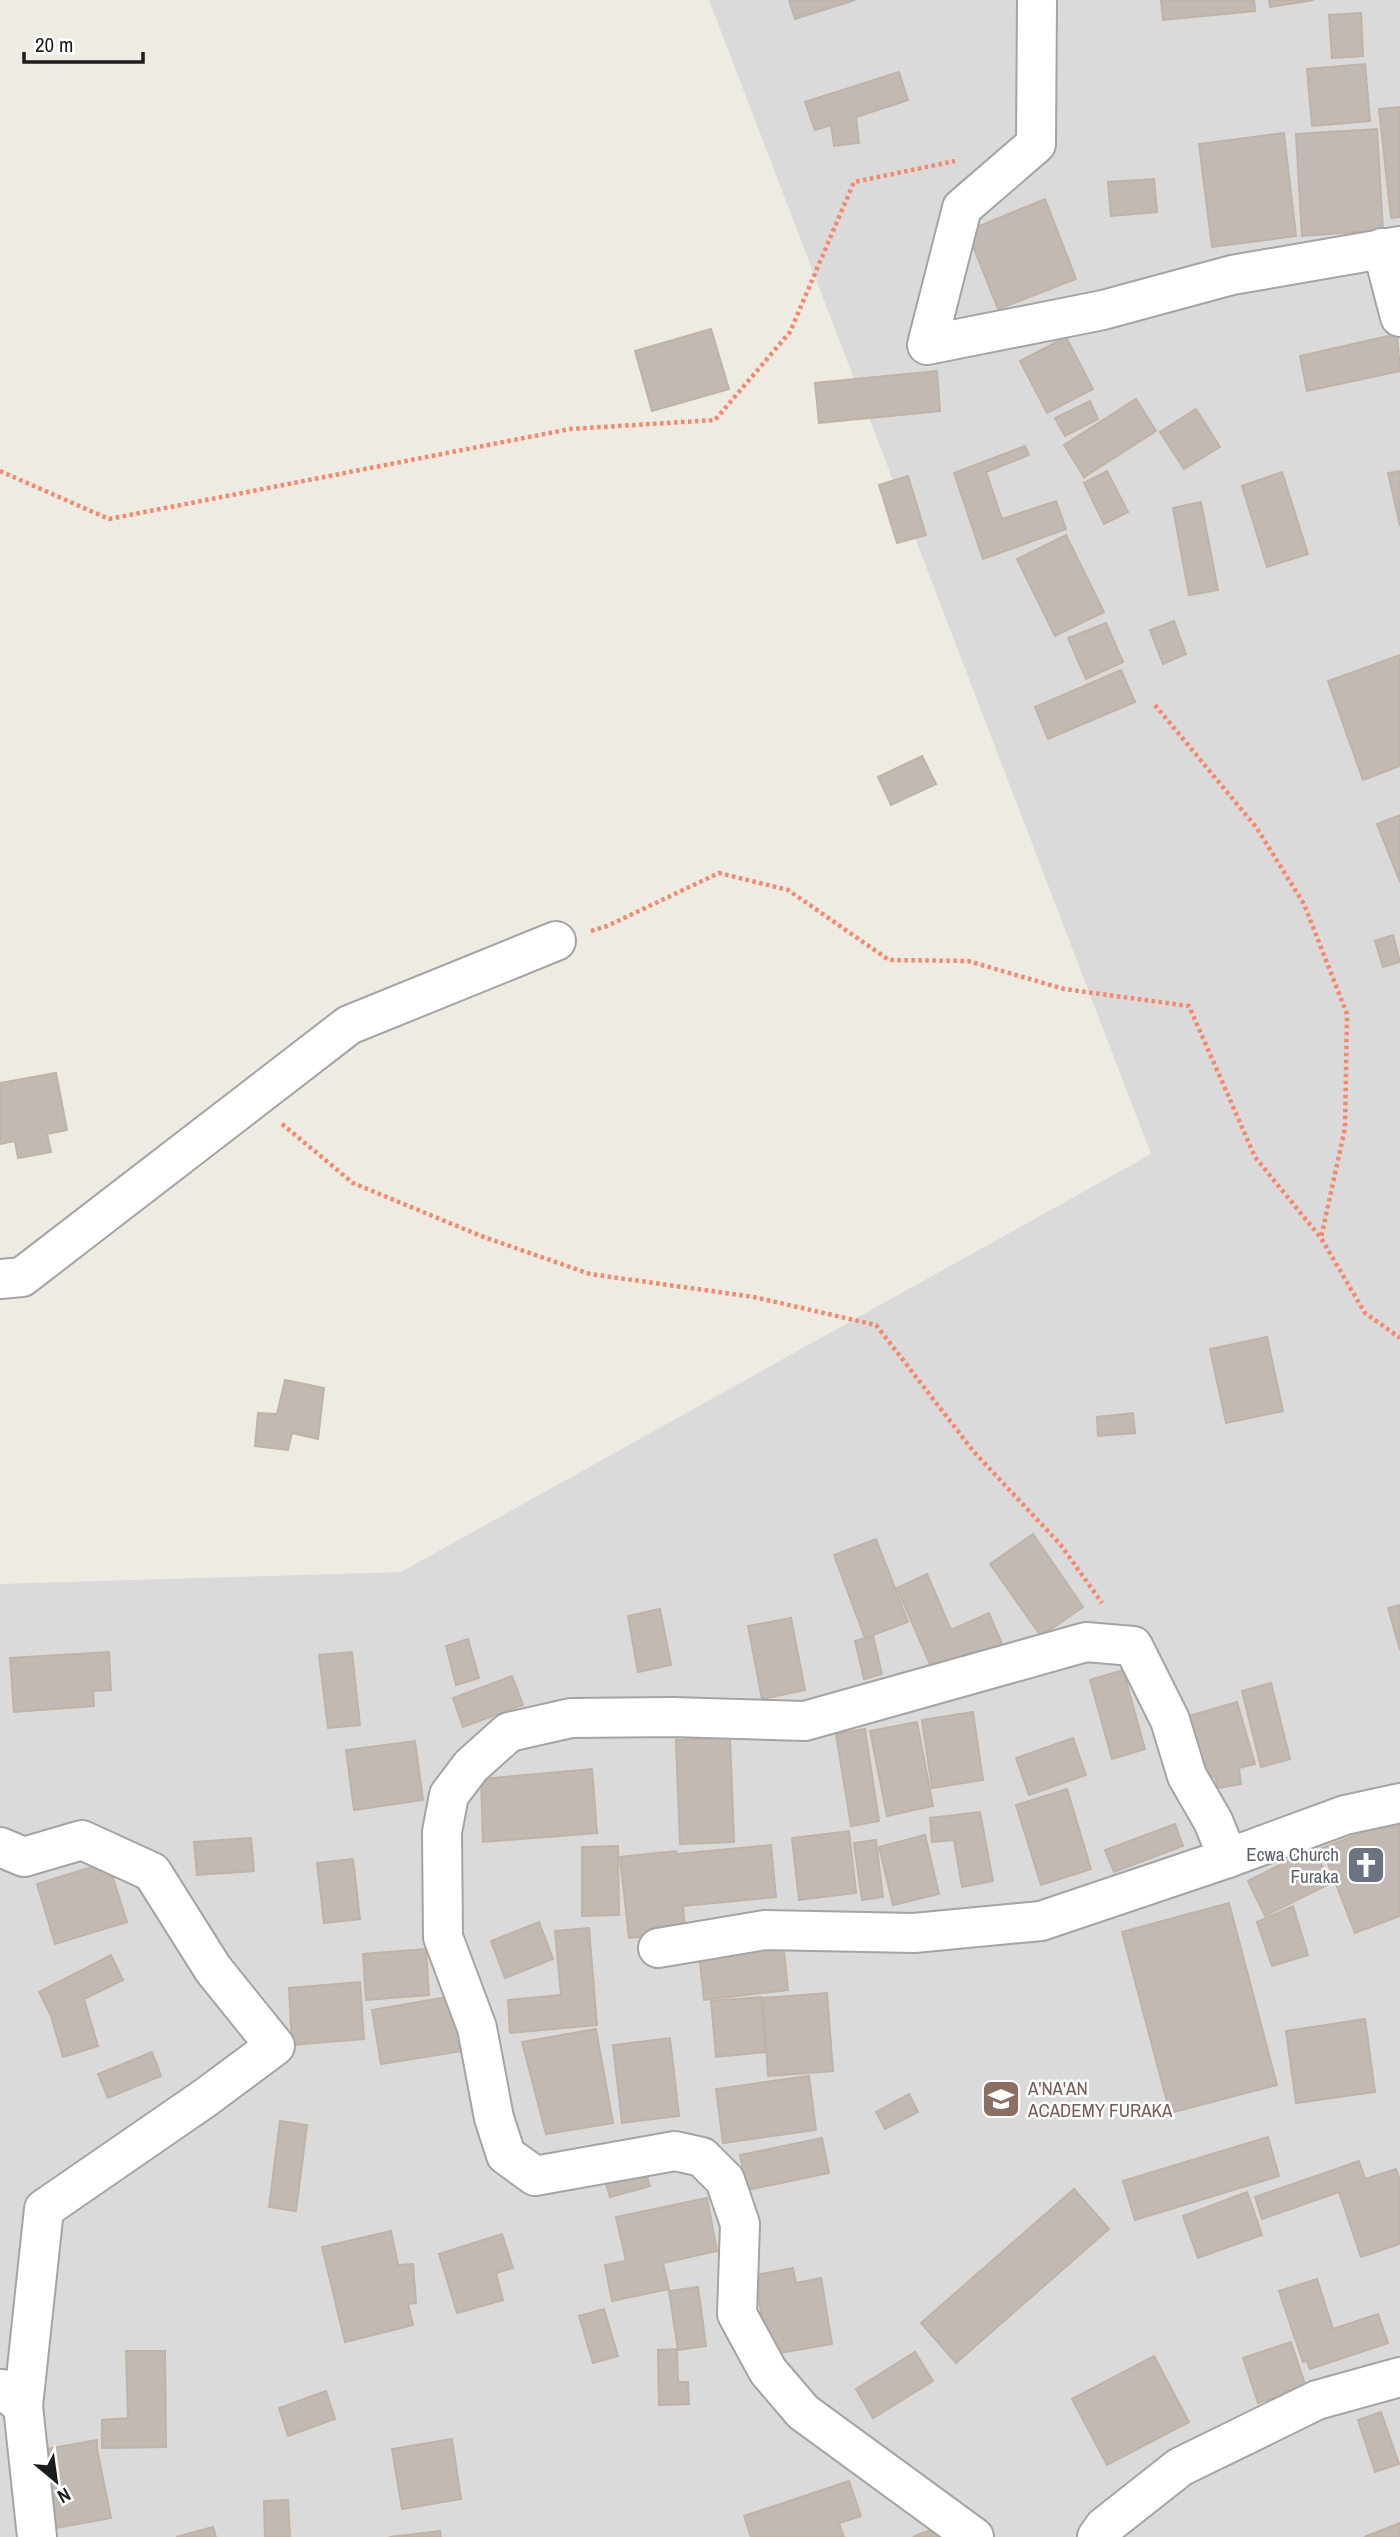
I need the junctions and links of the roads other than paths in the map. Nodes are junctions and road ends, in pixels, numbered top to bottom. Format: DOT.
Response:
graph roads {
  1 [pos="1037,0"];
  2 [pos="1391,247"];
  3 [pos="1400,317"];
  4 [pos="556,941"];
  5 [pos="0,1279"];
  6 [pos="1400,1803"];
  7 [pos="0,1847"];
  8 [pos="1228,1858"];
  9 [pos="658,1948"];
  10 [pos="1400,2377"];
  11 [pos="12,2397"];
  12 [pos="37,2537"];
  13 [pos="974,2537"];
  14 [pos="1097,2537"];
  1 -- 2 [label="street"];
  2 -- 3 [label="street"];
  4 -- 5 [label="street"];
  6 -- 8 [label="street"];
  7 -- 11 [label="street"];
  8 -- 9 [label="street"];
  8 -- 13 [label="street"];
  10 -- 14 [label="street"];
  11 -- 12 [label="street"];
}
